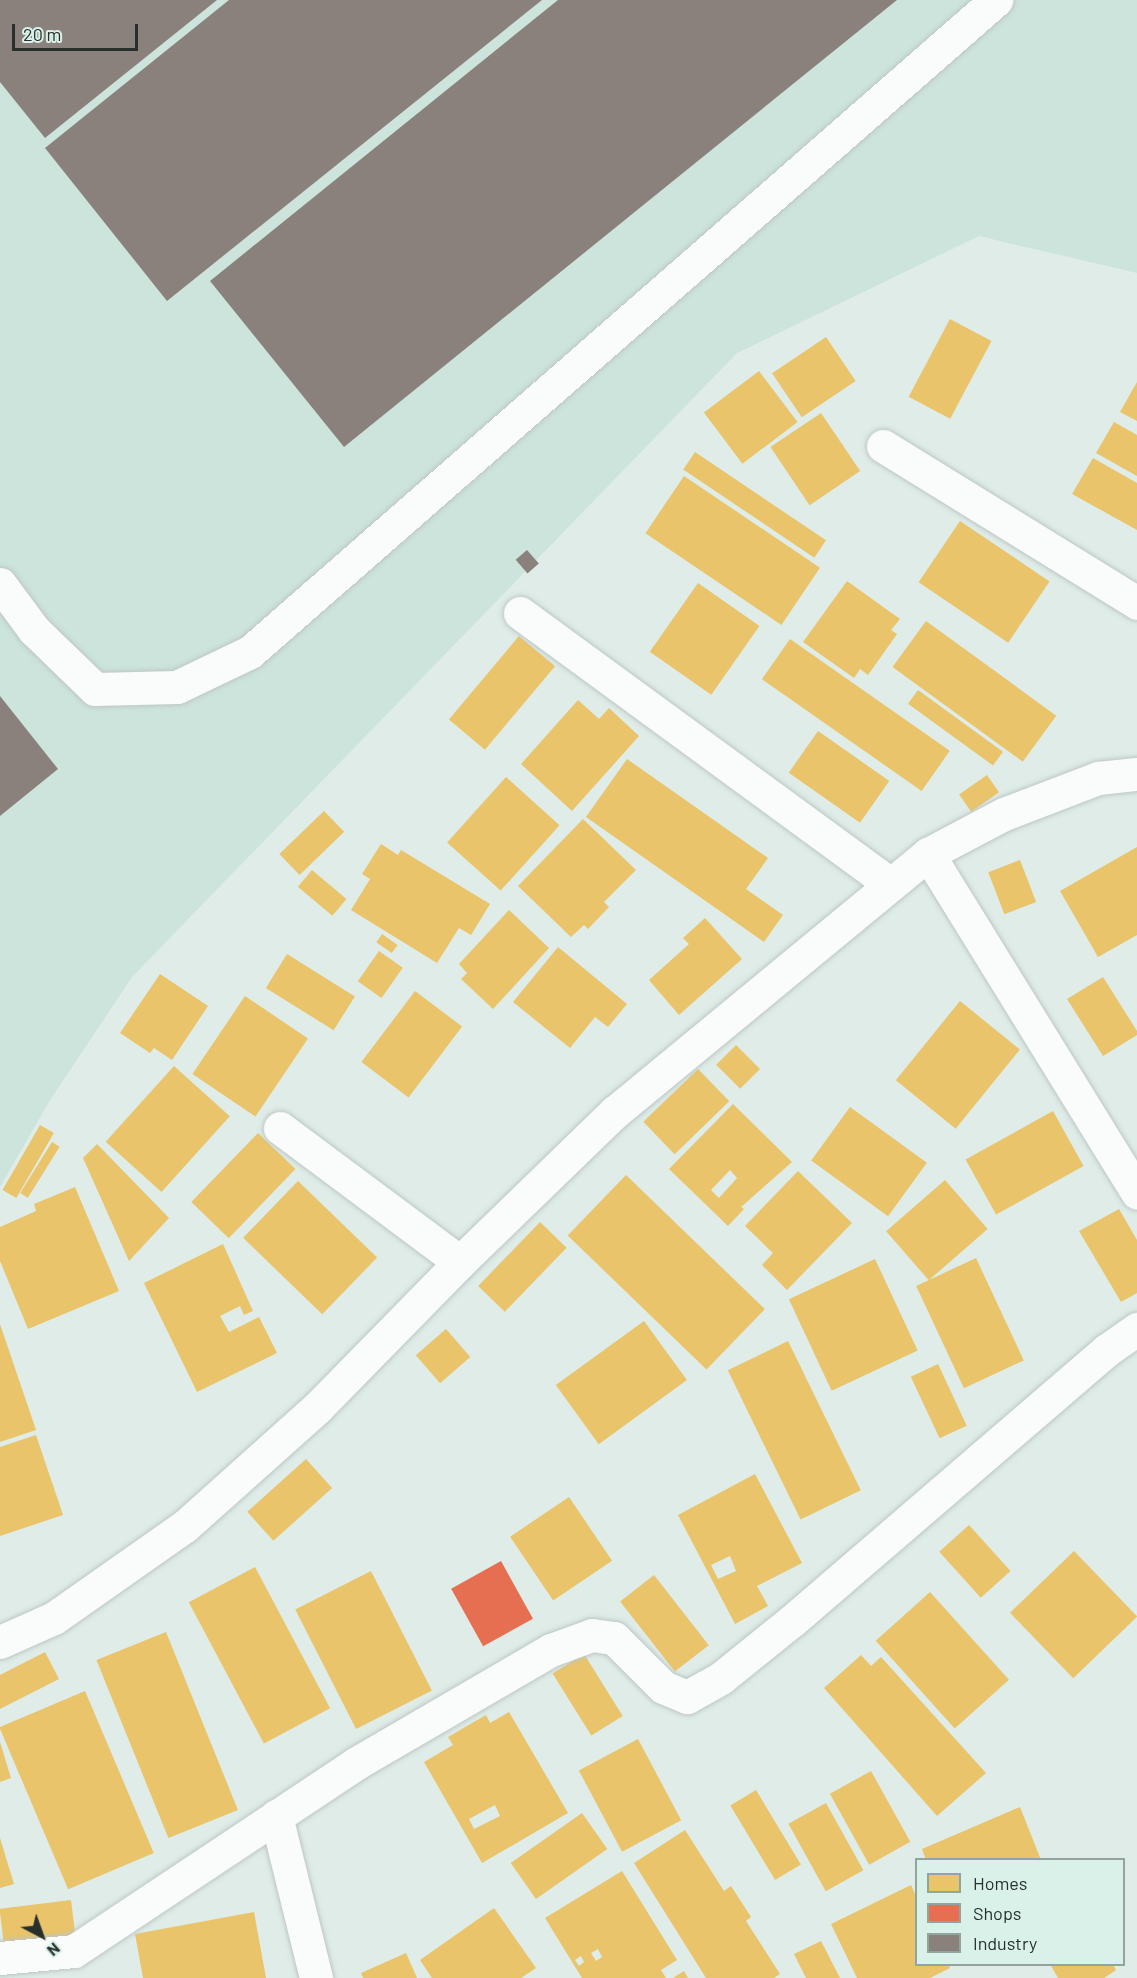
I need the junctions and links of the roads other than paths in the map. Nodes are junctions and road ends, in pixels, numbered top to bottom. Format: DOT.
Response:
graph roads {
  1 [pos="996,0"];
  2 [pos="883,446"];
  3 [pos="0,584"];
  4 [pos="1137,603"];
  5 [pos="520,613"];
  6 [pos="1137,774"];
  7 [pos="928,854"];
  8 [pos="890,884"];
  9 [pos="280,1128"];
  10 [pos="1137,1193"];
  11 [pos="460,1262"];
  12 [pos="1137,1329"];
  13 [pos="0,1642"];
  14 [pos="276,1816"];
  15 [pos="0,1958"];
  16 [pos="316,1978"];
  1 -- 3 [label="street"];
  2 -- 4 [label="street"];
  5 -- 8 [label="street"];
  6 -- 7 [label="street"];
  7 -- 8 [label="street"];
  7 -- 10 [label="street"];
  8 -- 11 [label="street"];
  9 -- 11 [label="street"];
  11 -- 13 [label="street"];
  12 -- 14 [label="street"];
  14 -- 15 [label="street"];
  14 -- 16 [label="street"];
}
